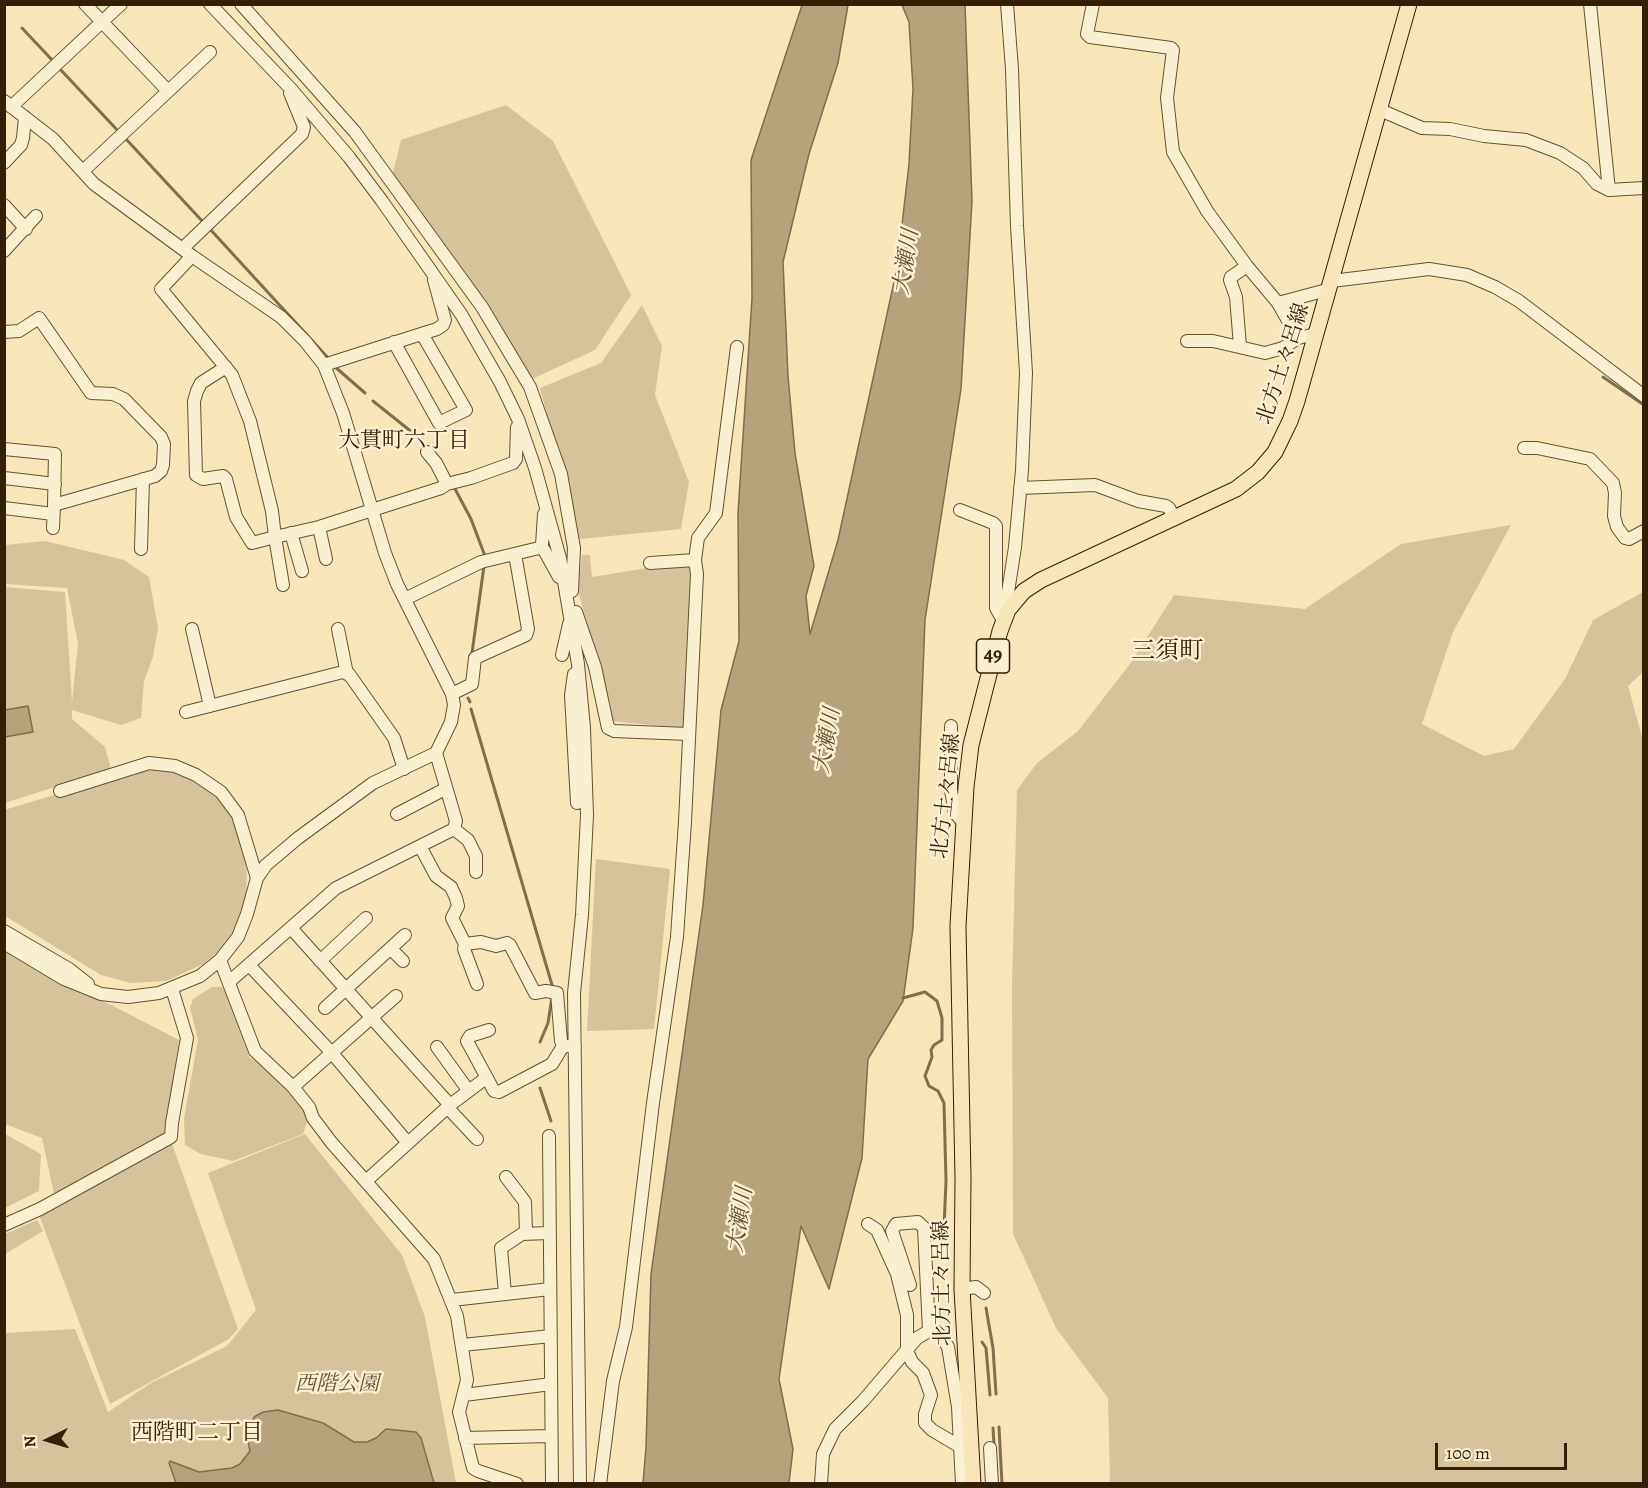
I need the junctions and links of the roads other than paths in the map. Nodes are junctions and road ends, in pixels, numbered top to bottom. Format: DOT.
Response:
graph roads {
  1 [pos="85,4"];
  2 [pos="121,4"];
  3 [pos="210,4"];
  4 [pos="241,4"];
  5 [pos="1007,4"];
  6 [pos="1093,4"];
  7 [pos="1409,4"];
  8 [pos="1590,4"];
  9 [pos="102,22"];
  10 [pos="210,52"];
  11 [pos="291,89"];
  12 [pos="168,91"];
  13 [pos="8,104"];
  14 [pos="1380,110"];
  15 [pos="25,117"];
  16 [pos="4,163"];
  17 [pos="83,171"];
  18 [pos="1644,188"];
  19 [pos="1609,190"];
  20 [pos="4,205"];
  21 [pos="36,216"];
  22 [pos="26,229"];
  23 [pos="4,251"];
  24 [pos="188,252"];
  25 [pos="1247,266"];
  26 [pos="432,271"];
  27 [pos="1330,287"];
  28 [pos="1278,303"];
  29 [pos="4,332"];
  30 [pos="422,334"];
  31 [pos="1316,334"];
  32 [pos="1298,338"];
  33 [pos="1187,341"];
  34 [pos="394,342"];
  35 [pos="1240,346"];
  36 [pos="737,347"];
  37 [pos="324,365"];
  38 [pos="226,367"];
  39 [pos="1644,396"];
  40 [pos="519,424"];
  41 [pos="1524,448"];
  42 [pos="4,449"];
  43 [pos="427,452"];
  44 [pos="4,478"];
  45 [pos="143,479"];
  46 [pos="55,484"];
  47 [pos="447,484"];
  48 [pos="1020,488"];
  49 [pos="544,500"];
  50 [pos="4,508"];
  51 [pos="53,510"];
  52 [pos="371,510"];
  53 [pos="960,510"];
  54 [pos="1174,519"];
  55 [pos="319,527"];
  56 [pos="53,528"];
  57 [pos="1644,531"];
  58 [pos="291,533"];
  59 [pos="276,537"];
  60 [pos="539,548"];
  61 [pos="141,549"];
  62 [pos="515,554"];
  63 [pos="326,559"];
  64 [pos="695,560"];
  65 [pos="650,563"];
  66 [pos="302,571"];
  67 [pos="564,579"];
  68 [pos="283,585"];
  69 [pos="566,593"];
  70 [pos="405,599"];
  71 [pos="570,613"];
  72 [pos="1006,616"];
  73 [pos="192,629"];
  74 [pos="338,629"];
  75 [pos="562,655"];
  76 [pos="578,664"];
  77 [pos="347,674"];
  78 [pos="452,694"];
  79 [pos="210,706"];
  80 [pos="186,712"];
  81 [pos="951,726"];
  82 [pos="688,734"];
  83 [pos="435,753"];
  84 [pos="404,769"];
  85 [pos="445,789"];
  86 [pos="60,791"];
  87 [pos="577,803"];
  88 [pos="397,814"];
  89 [pos="964,823"];
  90 [pos="453,829"];
  91 [pos="420,846"];
  92 [pos="476,872"];
  93 [pos="257,878"];
  94 [pos="366,918"];
  95 [pos="291,928"];
  96 [pos="4,931"];
  97 [pos="405,935"];
  98 [pos="4,943"];
  99 [pos="465,944"];
  100 [pos="391,948"];
  101 [pos="220,960"];
  102 [pos="320,961"];
  103 [pos="403,961"];
  104 [pos="249,965"];
  105 [pos="229,982"];
  106 [pos="477,984"];
  107 [pos="172,989"];
  108 [pos="347,990"];
  109 [pos="101,994"];
  110 [pos="396,996"];
  111 [pos="325,1008"];
  112 [pos="372,1018"];
  113 [pos="489,1030"];
  114 [pos="569,1046"];
  115 [pos="437,1047"];
  116 [pos="332,1053"];
  117 [pos="486,1078"];
  118 [pos="293,1087"];
  119 [pos="468,1090"];
  120 [pos="448,1106"];
  121 [pos="549,1136"];
  122 [pos="477,1139"];
  123 [pos="408,1143"];
  124 [pos="506,1177"];
  125 [pos="366,1181"];
  126 [pos="868,1224"];
  127 [pos="4,1225"];
  128 [pos="526,1233"];
  129 [pos="549,1233"];
  130 [pos="910,1285"];
  131 [pos="550,1289"];
  132 [pos="962,1289"];
  133 [pos="984,1293"];
  134 [pos="506,1294"];
  135 [pos="452,1300"];
  136 [pos="929,1331"];
  137 [pos="550,1336"];
  138 [pos="462,1345"];
  139 [pos="907,1351"];
  140 [pos="551,1384"];
  141 [pos="464,1395"];
  142 [pos="551,1436"];
  143 [pos="465,1437"];
  144 [pos="990,1449"];
  145 [pos="966,1450"];
  146 [pos="517,1484"];
  147 [pos="552,1484"];
  148 [pos="580,1484"];
  149 [pos="600,1484"];
  150 [pos="821,1484"];
  151 [pos="962,1484"];
  152 [pos="973,1484"];
  153 [pos="992,1484"];
  1 -- 9 [label="street"];
  2 -- 9 [label="street"];
  3 -- 11 [label="street"];
  4 -- 69 [label="street"];
  5 -- 48 [label="street"];
  6 -- 25 [label="street"];
  7 -- 14 [label="main road, 北方土々呂線 / 49"];
  8 -- 19 [label="street"];
  9 -- 12 [label="street"];
  9 -- 13 [label="street"];
  10 -- 12 [label="street"];
  11 -- 24 [label="street"];
  11 -- 26 [label="street"];
  12 -- 17 [label="street"];
  13 -- 15 [label="street"];
  14 -- 19 [label="street"];
  14 -- 27 [label="main road, 北方土々呂線 / 49"];
  15 -- 16 [label="street"];
  15 -- 17 [label="street"];
  17 -- 24 [label="street"];
  18 -- 19 [label="street"];
  20 -- 22 [label="street"];
  21 -- 22 [label="street"];
  22 -- 23 [label="street"];
  24 -- 37 [label="street"];
  24 -- 38 [label="street"];
  25 -- 28 [label="street"];
  25 -- 35 [label="street"];
  26 -- 30 [label="street"];
  26 -- 40 [label="street"];
  27 -- 28 [label="street"];
  27 -- 31 [label="main road, 北方土々呂線 / 49"];
  27 -- 39 [label="street"];
  28 -- 32 [label="street"];
  29 -- 45 [label="street"];
  30 -- 34 [label="street"];
  30 -- 34 [label="street"];
  31 -- 32 [label="street"];
  31 -- 54 [label="main road, 北方土々呂線 / 49"];
  32 -- 35 [label="street"];
  33 -- 35 [label="street"];
  34 -- 37 [label="street"];
  36 -- 64 [label="street"];
  37 -- 52 [label="street"];
  38 -- 59 [label="street"];
  38 -- 59 [label="street"];
  40 -- 47 [label="street"];
  40 -- 49 [label="street"];
  41 -- 57 [label="street"];
  42 -- 46 [label="street"];
  43 -- 47 [label="street"];
  44 -- 46 [label="street"];
  45 -- 51 [label="street"];
  45 -- 61 [label="street"];
  46 -- 51 [label="street"];
  47 -- 52 [label="street"];
  48 -- 54 [label="street"];
  48 -- 72 [label="street"];
  49 -- 60 [label="street"];
  49 -- 67 [label="street"];
  50 -- 51 [label="street"];
  51 -- 56 [label="street"];
  52 -- 55 [label="street"];
  52 -- 70 [label="street"];
  53 -- 72 [label="street"];
  54 -- 72 [label="main road, 北方土々呂線 / 49"];
  55 -- 58 [label="street"];
  55 -- 63 [label="street"];
  58 -- 59 [label="street"];
  58 -- 66 [label="street"];
  59 -- 68 [label="street"];
  60 -- 62 [label="street"];
  60 -- 67 [label="street"];
  62 -- 70 [label="street"];
  62 -- 78 [label="street"];
  64 -- 65 [label="street"];
  64 -- 82 [label="street"];
  67 -- 69 [label="street"];
  69 -- 71 [label="street"];
  70 -- 78 [label="street"];
  71 -- 75 [label="street"];
  71 -- 76 [label="street"];
  71 -- 82 [label="street"];
  72 -- 89 [label="main road, 北方土々呂線 / 49"];
  73 -- 79 [label="street"];
  74 -- 77 [label="street"];
  76 -- 87 [label="street"];
  76 -- 114 [label="street"];
  77 -- 79 [label="street"];
  77 -- 84 [label="street"];
  78 -- 83 [label="street"];
  79 -- 80 [label="street"];
  81 -- 89 [label="street"];
  82 -- 149 [label="street"];
  83 -- 84 [label="street"];
  83 -- 85 [label="street"];
  84 -- 93 [label="street"];
  85 -- 88 [label="street"];
  85 -- 90 [label="street"];
  86 -- 93 [label="street"];
  89 -- 132 [label="main road, 北方土々呂線 / 49"];
  90 -- 91 [label="street"];
  90 -- 92 [label="street"];
  91 -- 95 [label="street"];
  91 -- 99 [label="street"];
  93 -- 101 [label="street"];
  94 -- 102 [label="street"];
  95 -- 102 [label="street"];
  95 -- 104 [label="street"];
  96 -- 109 [label="street"];
  97 -- 100 [label="street"];
  98 -- 109 [label="street"];
  99 -- 106 [label="street"];
  99 -- 114 [label="street"];
  100 -- 103 [label="street"];
  100 -- 108 [label="street"];
  101 -- 105 [label="street"];
  101 -- 107 [label="street"];
  102 -- 108 [label="street"];
  104 -- 105 [label="street"];
  104 -- 116 [label="street"];
  105 -- 118 [label="street"];
  107 -- 109 [label="street"];
  107 -- 127 [label="street"];
  108 -- 111 [label="street"];
  108 -- 112 [label="street"];
  110 -- 112 [label="street"];
  112 -- 116 [label="street"];
  112 -- 120 [label="street"];
  113 -- 117 [label="street"];
  114 -- 117 [label="street"];
  114 -- 148 [label="street"];
  115 -- 119 [label="street"];
  116 -- 118 [label="street"];
  116 -- 123 [label="street"];
  117 -- 119 [label="street"];
  118 -- 125 [label="street"];
  119 -- 120 [label="street"];
  120 -- 122 [label="street"];
  120 -- 123 [label="street"];
  121 -- 129 [label="street"];
  123 -- 125 [label="street"];
  124 -- 128 [label="street"];
  125 -- 135 [label="street"];
  126 -- 139 [label="street"];
  128 -- 129 [label="street"];
  128 -- 134 [label="street"];
  129 -- 131 [label="street"];
  130 -- 136 [label="street"];
  131 -- 134 [label="street"];
  131 -- 137 [label="street"];
  132 -- 133 [label="street"];
  132 -- 145 [label="main road, 北方土々呂線 / 49"];
  134 -- 135 [label="street"];
  135 -- 138 [label="street"];
  136 -- 139 [label="street"];
  136 -- 145 [label="street"];
  137 -- 138 [label="street"];
  137 -- 140 [label="street"];
  138 -- 141 [label="street"];
  139 -- 145 [label="street"];
  139 -- 150 [label="street"];
  140 -- 141 [label="street"];
  140 -- 142 [label="street"];
  141 -- 143 [label="street"];
  142 -- 143 [label="street"];
  142 -- 147 [label="street"];
  143 -- 146 [label="street"];
  144 -- 153 [label="street"];
  145 -- 151 [label="street"];
  145 -- 152 [label="main road, 北方土々呂線 / 49"];
}
